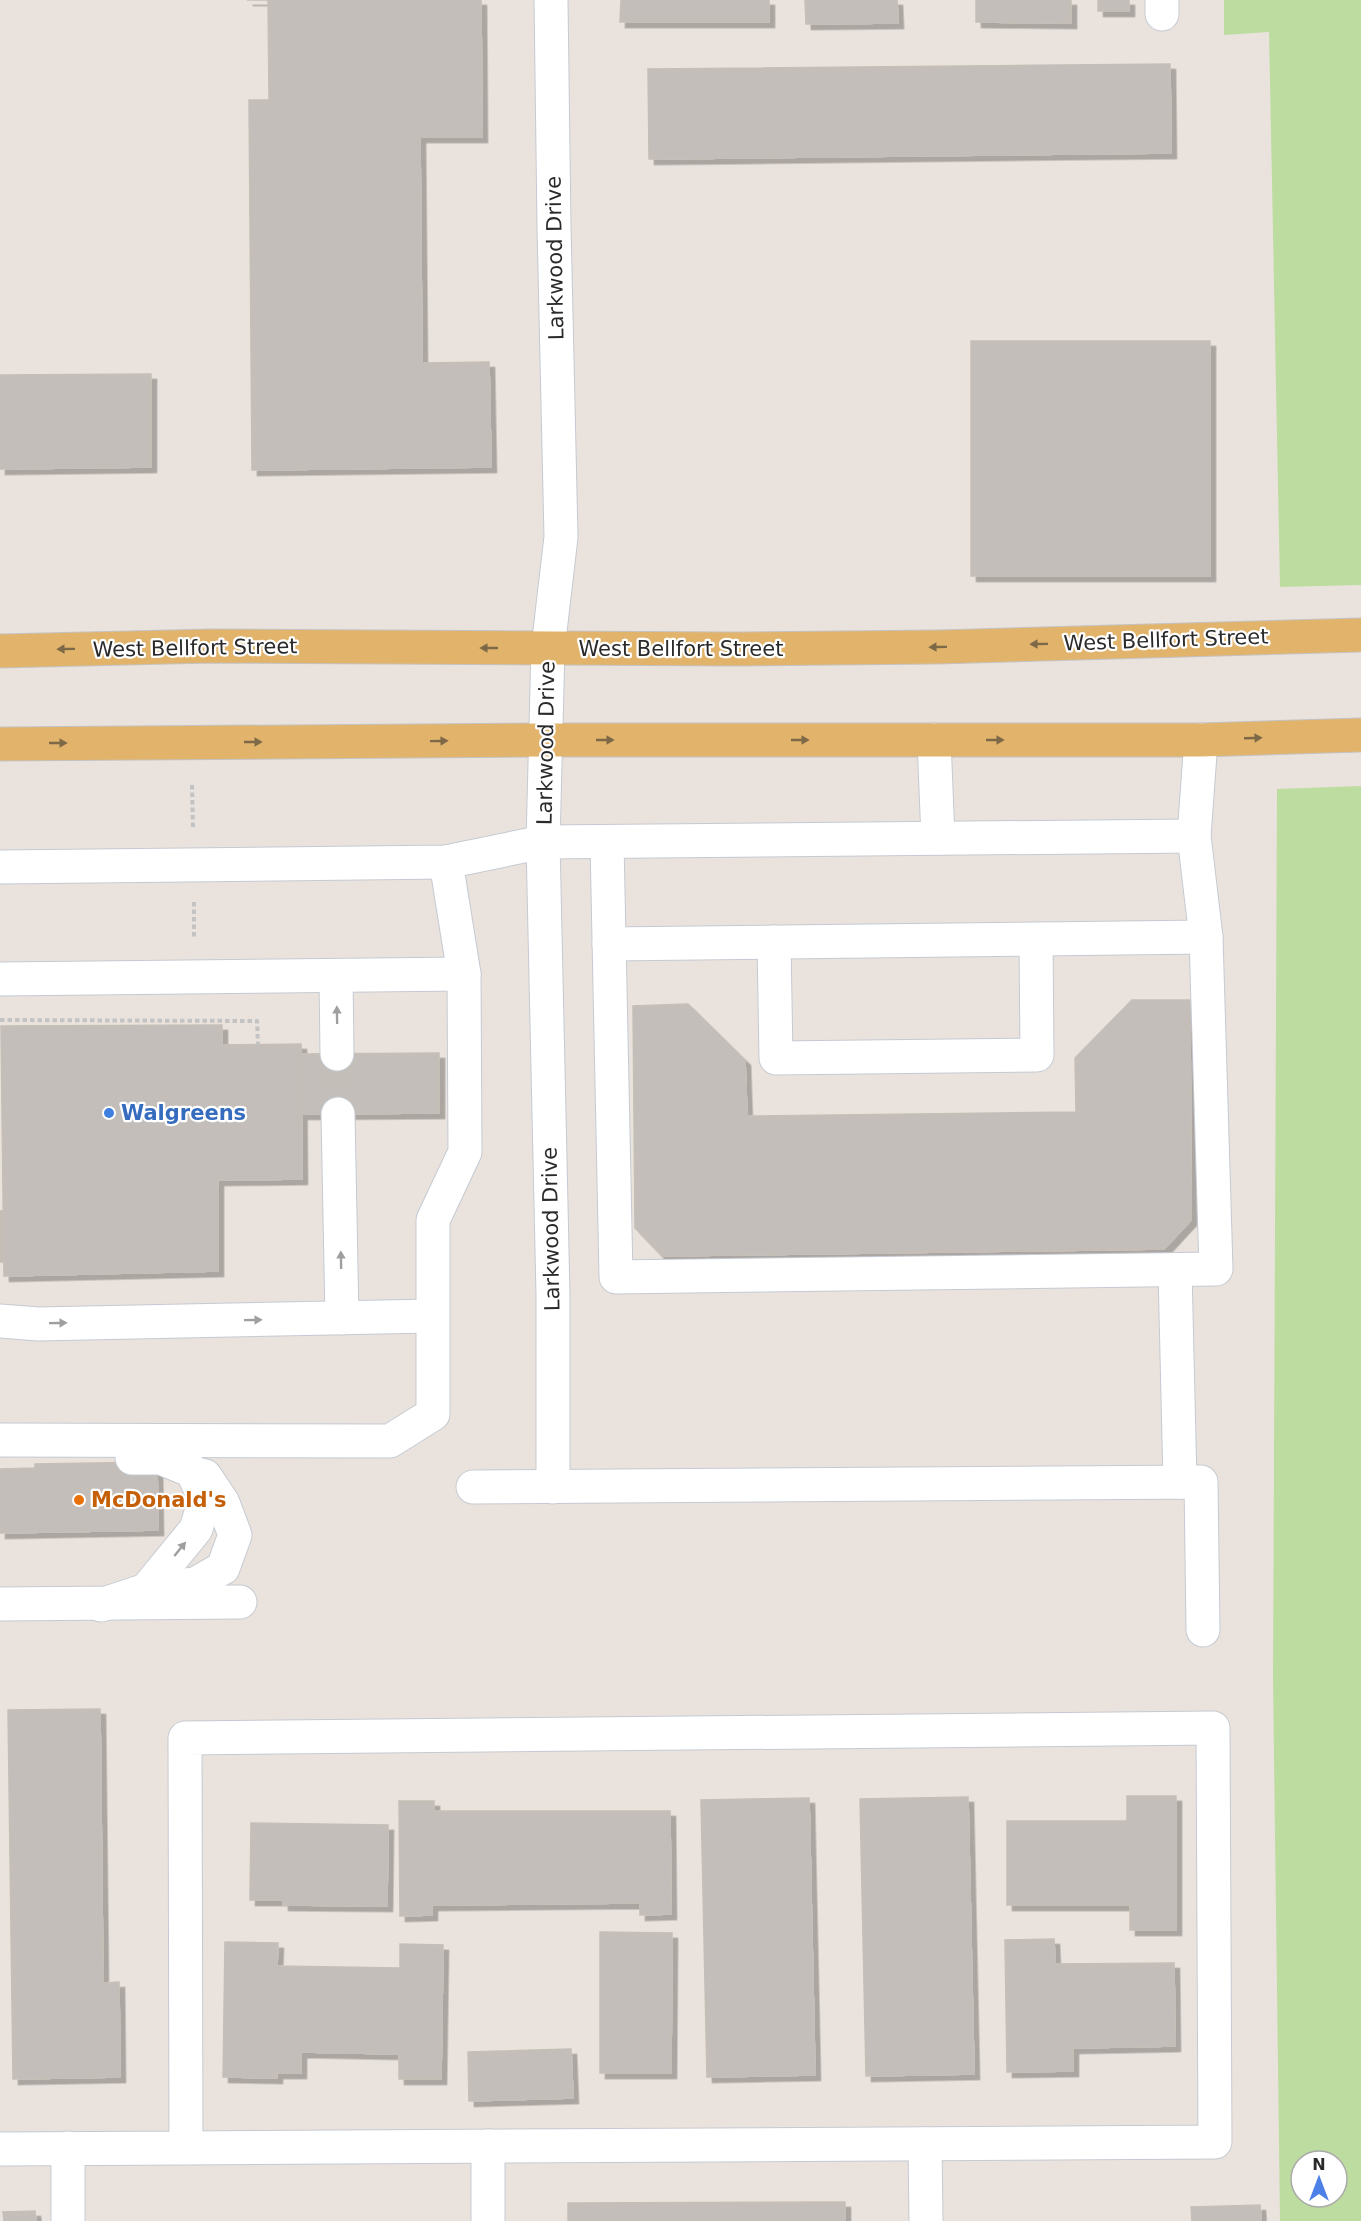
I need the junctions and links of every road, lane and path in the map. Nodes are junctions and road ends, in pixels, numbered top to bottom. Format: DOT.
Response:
graph roads {
  1 [pos="551,0"];
  2 [pos="1348,635"];
  3 [pos="548,648"];
  4 [pos="0,651"];
  5 [pos="1352,735"];
  6 [pos="546,740"];
  7 [pos="934,740"];
  8 [pos="1201,740"];
  9 [pos="0,744"];
  10 [pos="192,785"];
  11 [pos="193,831"];
  12 [pos="1194,836"];
  13 [pos="938,838"];
  14 [pos="543,842"];
  15 [pos="607,842"];
  16 [pos="446,862"];
  17 [pos="0,867"];
  18 [pos="194,900"];
  19 [pos="1206,938"];
  20 [pos="1036,939"];
  21 [pos="774,942"];
  22 [pos="609,944"];
  23 [pos="194,946"];
  24 [pos="464,974"];
  25 [pos="336,976"];
  26 [pos="0,980"];
  27 [pos="0,1020"];
  28 [pos="258,1045"];
  29 [pos="337,1054"];
  30 [pos="338,1114"];
  31 [pos="1175,1270"];
  32 [pos="432,1316"];
  33 [pos="342,1318"];
  34 [pos="0,1321"];
  35 [pos="0,1440"];
  36 [pos="0,1458"];
  37 [pos="192,1471"];
  38 [pos="1180,1482"];
  39 [pos="473,1486"];
  40 [pos="553,1487"];
  41 [pos="146,1590"];
  42 [pos="240,1602"];
  43 [pos="0,1604"];
  44 [pos="101,1605"];
  45 [pos="1203,1630"];
  46 [pos="925,2144"];
  47 [pos="488,2146"];
  48 [pos="68,2148"];
  49 [pos="186,2148"];
  50 [pos="0,2149"];
  51 [pos="68,2221"];
  52 [pos="488,2221"];
  53 [pos="926,2221"];
  1 -- 3 [label="street, Larkwood Drive"];
  2 -- 3 [label="main road, West Bellfort Street, one-way"];
  3 -- 4 [label="main road, West Bellfort Street, one-way"];
  3 -- 6 [label="street, Larkwood Drive"];
  8 -- 5 [label="main road, one-way"];
  6 -- 7 [label="main road, one-way"];
  9 -- 6 [label="main road, one-way"];
  6 -- 14 [label="street, Larkwood Drive"];
  7 -- 8 [label="main road, one-way"];
  7 -- 13 [label="street"];
  8 -- 12 [label="street"];
  10 -- 11 [label="path"];
  12 -- 13 [label="street"];
  12 -- 19 [label="street"];
  13 -- 15 [label="street"];
  14 -- 15 [label="street"];
  14 -- 16 [label="street"];
  14 -- 40 [label="street, Larkwood Drive"];
  15 -- 22 [label="street"];
  16 -- 17 [label="street"];
  16 -- 24 [label="street"];
  18 -- 23 [label="path"];
  19 -- 20 [label="street"];
  19 -- 31 [label="street"];
  20 -- 21 [label="street"];
  20 -- 21 [label="street"];
  21 -- 22 [label="street"];
  22 -- 31 [label="street"];
  24 -- 25 [label="street"];
  24 -- 32 [label="street"];
  25 -- 26 [label="street"];
  29 -- 25 [label="street, one-way"];
  27 -- 28 [label="path"];
  33 -- 30 [label="street, one-way"];
  31 -- 38 [label="street"];
  32 -- 33 [label="street"];
  32 -- 35 [label="street"];
  34 -- 33 [label="street, one-way"];
  36 -- 37 [label="street"];
  41 -- 37 [label="street, one-way"];
  37 -- 41 [label="street"];
  38 -- 40 [label="street"];
  38 -- 45 [label="street"];
  39 -- 40 [label="street"];
  41 -- 44 [label="street"];
  42 -- 44 [label="street"];
  43 -- 44 [label="street"];
  46 -- 47 [label="street"];
  46 -- 49 [label="street"];
  46 -- 53 [label="street"];
  47 -- 49 [label="street"];
  47 -- 52 [label="street"];
  48 -- 49 [label="street"];
  48 -- 50 [label="street"];
  48 -- 51 [label="street"];
}
